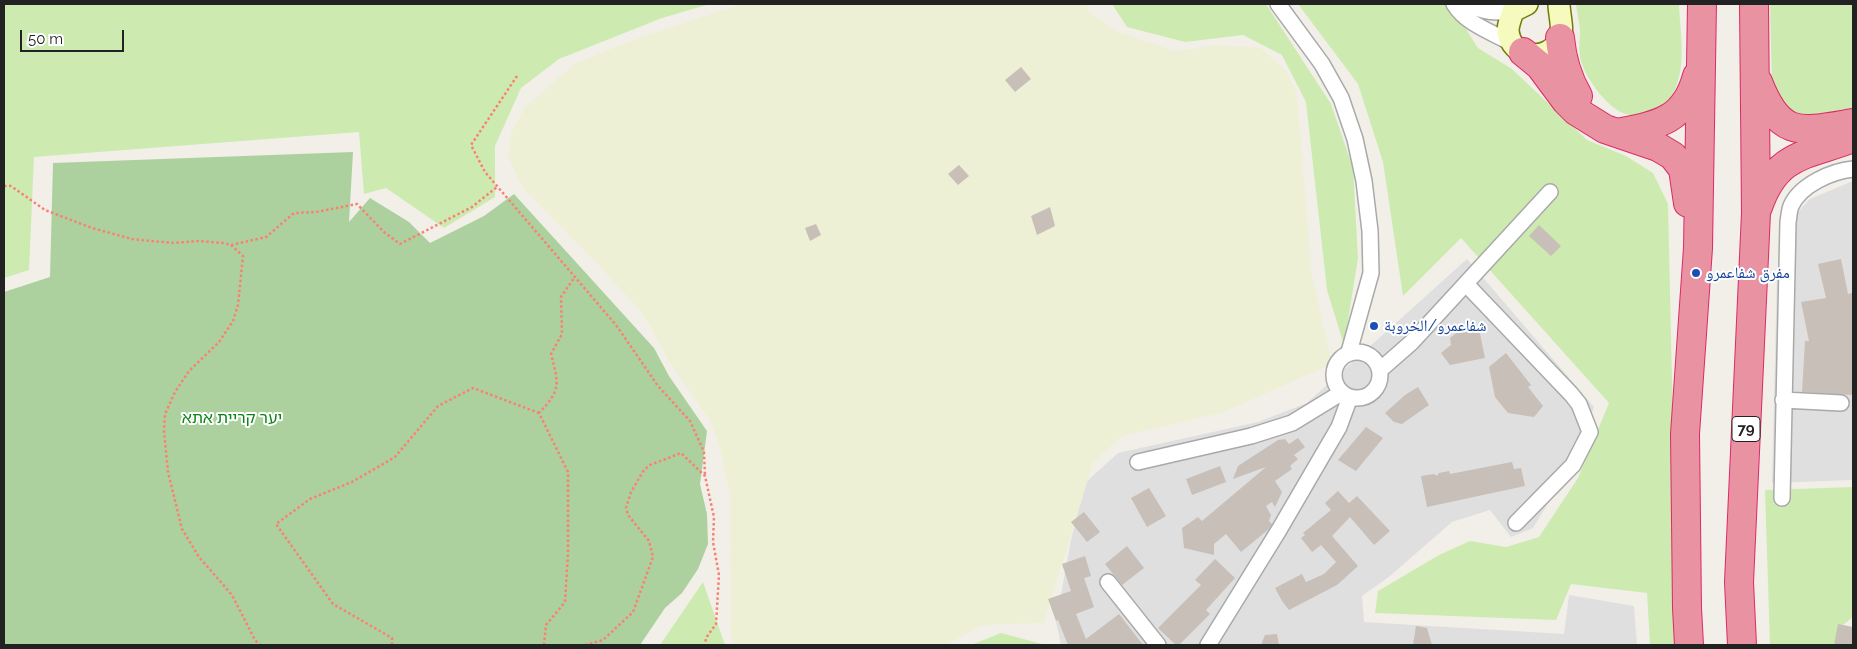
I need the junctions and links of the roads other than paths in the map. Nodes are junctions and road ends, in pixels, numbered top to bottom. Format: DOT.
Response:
graph roads {
  1 [pos="1278,4"];
  2 [pos="1454,4"];
  3 [pos="1469,4"];
  4 [pos="1754,4"];
  5 [pos="1520,8"];
  6 [pos="1702,14"];
  7 [pos="1556,16"];
  8 [pos="1518,48"];
  9 [pos="1755,73"];
  10 [pos="1588,118"];
  11 [pos="1853,123"];
  12 [pos="1616,133"];
  13 [pos="1853,138"];
  14 [pos="1853,169"];
  15 [pos="1550,192"];
  16 [pos="1756,213"];
  17 [pos="1698,248"];
  18 [pos="1466,284"];
  19 [pos="1349,352"];
  20 [pos="1380,370"];
  21 [pos="1346,395"];
  22 [pos="1783,400"];
  23 [pos="1841,402"];
  24 [pos="1138,462"];
  25 [pos="1782,498"];
  26 [pos="1516,523"];
  27 [pos="1108,582"];
  28 [pos="1211,644"];
  29 [pos="1158,645"];
  30 [pos="1689,645"];
  31 [pos="1742,645"];
  1 -- 19 [label="street"];
  2 -- 8 [label="street"];
  3 -- 5 [label="street"];
  4 -- 9 [label="highway, 79"];
  5 -- 8 [label="street"];
  6 -- 12 [label="highway"];
  6 -- 17 [label="highway"];
  7 -- 8 [label="street"];
  7 -- 10 [label="highway"];
  8 -- 10 [label="highway"];
  9 -- 11 [label="highway"];
  9 -- 16 [label="highway, 79"];
  10 -- 12 [label="highway"];
  12 -- 17 [label="highway"];
  13 -- 16 [label="highway"];
  14 -- 22 [label="street"];
  15 -- 18 [label="street"];
  16 -- 31 [label="highway, 79"];
  17 -- 30 [label="highway"];
  18 -- 20 [label="street"];
  18 -- 26 [label="street"];
  19 -- 20 [label="street"];
  19 -- 21 [label="street"];
  20 -- 21 [label="street"];
  21 -- 24 [label="street"];
  21 -- 28 [label="street"];
  22 -- 23 [label="street"];
  22 -- 25 [label="street"];
  27 -- 29 [label="street"];
}
